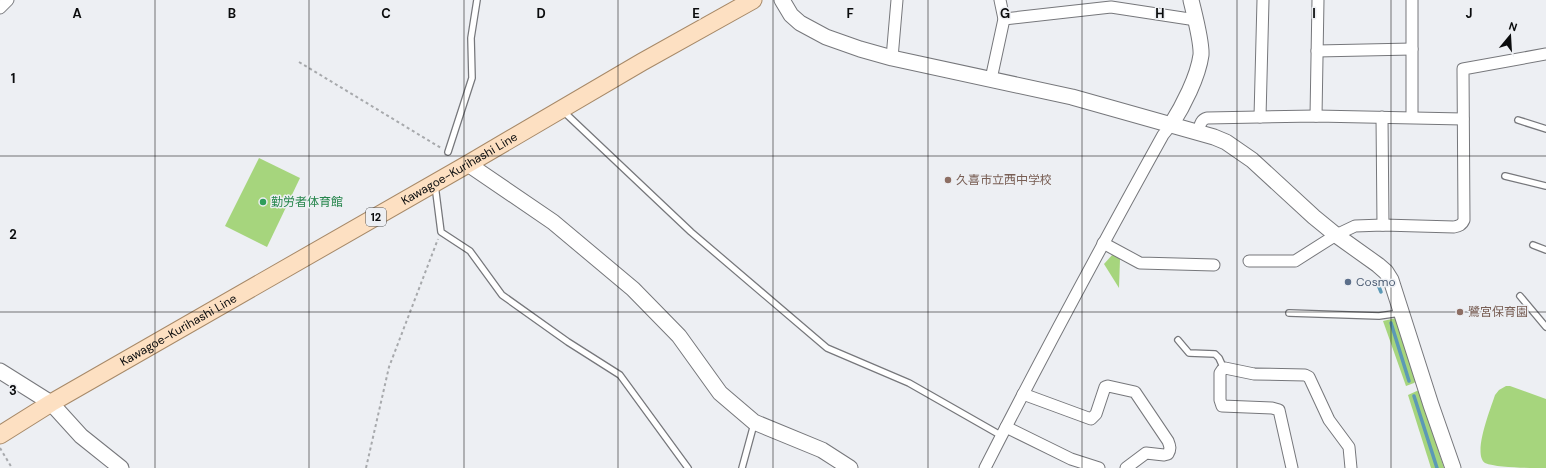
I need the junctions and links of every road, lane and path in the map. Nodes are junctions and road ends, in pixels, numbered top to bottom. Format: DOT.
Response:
graph roads {
  1 [pos="8,0"];
  2 [pos="477,0"];
  3 [pos="753,0"];
  4 [pos="782,0"];
  5 [pos="897,0"];
  6 [pos="1000,0"];
  7 [pos="1191,0"];
  8 [pos="1263,0"];
  9 [pos="1318,0"];
  10 [pos="1412,0"];
  11 [pos="0,8"];
  12 [pos="1004,19"];
  13 [pos="1196,20"];
  14 [pos="1412,48"];
  15 [pos="1317,51"];
  16 [pos="1546,54"];
  17 [pos="892,58"];
  18 [pos="299,62"];
  19 [pos="991,80"];
  20 [pos="562,109"];
  21 [pos="1316,116"];
  22 [pos="1260,117"];
  23 [pos="1382,117"];
  24 [pos="1412,117"];
  25 [pos="1463,119"];
  26 [pos="1518,120"];
  27 [pos="1171,125"];
  28 [pos="1546,129"];
  29 [pos="1198,132"];
  30 [pos="448,152"];
  31 [pos="468,164"];
  32 [pos="1505,176"];
  33 [pos="435,183"];
  34 [pos="1546,186"];
  35 [pos="1383,225"];
  36 [pos="441,232"];
  37 [pos="1336,235"];
  38 [pos="1103,243"];
  39 [pos="1533,245"];
  40 [pos="1546,250"];
  41 [pos="1249,261"];
  42 [pos="1214,265"];
  43 [pos="1520,296"];
  44 [pos="1289,313"];
  45 [pos="1401,313"];
  46 [pos="1546,327"];
  47 [pos="1178,340"];
  48 [pos="1224,369"];
  49 [pos="0,371"];
  50 [pos="1022,394"];
  51 [pos="51,403"];
  52 [pos="754,422"];
  53 [pos="1004,431"];
  54 [pos="0,435"];
  55 [pos="0,448"];
  56 [pos="12,468"];
  57 [pos="121,468"];
  58 [pos="366,468"];
  59 [pos="688,468"];
  60 [pos="742,468"];
  61 [pos="850,468"];
  62 [pos="985,468"];
  63 [pos="1099,468"];
  64 [pos="1126,468"];
  65 [pos="1292,468"];
  66 [pos="1351,468"];
  67 [pos="1454,468"];
  1 -- 11 [label="street"];
  2 -- 30 [label="lane"];
  3 -- 20 [label="main road, Kawagoe-Kurihashi Line / 12"];
  4 -- 17 [label="street"];
  5 -- 17 [label="street"];
  6 -- 12 [label="street"];
  7 -- 13 [label="street"];
  8 -- 22 [label="street"];
  9 -- 15 [label="street"];
  10 -- 14 [label="street"];
  12 -- 13 [label="street"];
  12 -- 19 [label="street"];
  13 -- 27 [label="street"];
  14 -- 15 [label="street"];
  14 -- 24 [label="street"];
  15 -- 21 [label="street"];
  16 -- 25 [label="street"];
  17 -- 19 [label="street"];
  18 -- 30 [label="path"];
  19 -- 27 [label="street"];
  20 -- 31 [label="main road, Kawagoe-Kurihashi Line / 12"];
  20 -- 53 [label="lane"];
  21 -- 22 [label="street"];
  21 -- 23 [label="street"];
  22 -- 29 [label="street"];
  23 -- 24 [label="street"];
  23 -- 35 [label="street"];
  24 -- 25 [label="street"];
  25 -- 35 [label="street"];
  26 -- 28 [label="lane"];
  27 -- 29 [label="street"];
  27 -- 38 [label="street"];
  29 -- 37 [label="street"];
  31 -- 33 [label="main road, Kawagoe-Kurihashi Line / 12"];
  31 -- 52 [label="street"];
  32 -- 34 [label="lane"];
  33 -- 36 [label="lane"];
  33 -- 51 [label="main road, Kawagoe-Kurihashi Line / 12"];
  35 -- 37 [label="street"];
  36 -- 58 [label="path"];
  36 -- 59 [label="lane"];
  37 -- 41 [label="street"];
  37 -- 45 [label="street"];
  38 -- 42 [label="street"];
  38 -- 50 [label="street"];
  39 -- 40 [label="lane"];
  43 -- 46 [label="lane"];
  44 -- 45 [label="lane"];
  45 -- 67 [label="street"];
  47 -- 48 [label="lane"];
  48 -- 65 [label="street"];
  48 -- 66 [label="street"];
  49 -- 51 [label="street"];
  50 -- 53 [label="street"];
  50 -- 64 [label="street"];
  51 -- 54 [label="main road, Kawagoe-Kurihashi Line / 12"];
  51 -- 57 [label="street"];
  52 -- 60 [label="lane"];
  52 -- 61 [label="street"];
  53 -- 62 [label="street"];
  53 -- 63 [label="street"];
  55 -- 56 [label="path"];
}
